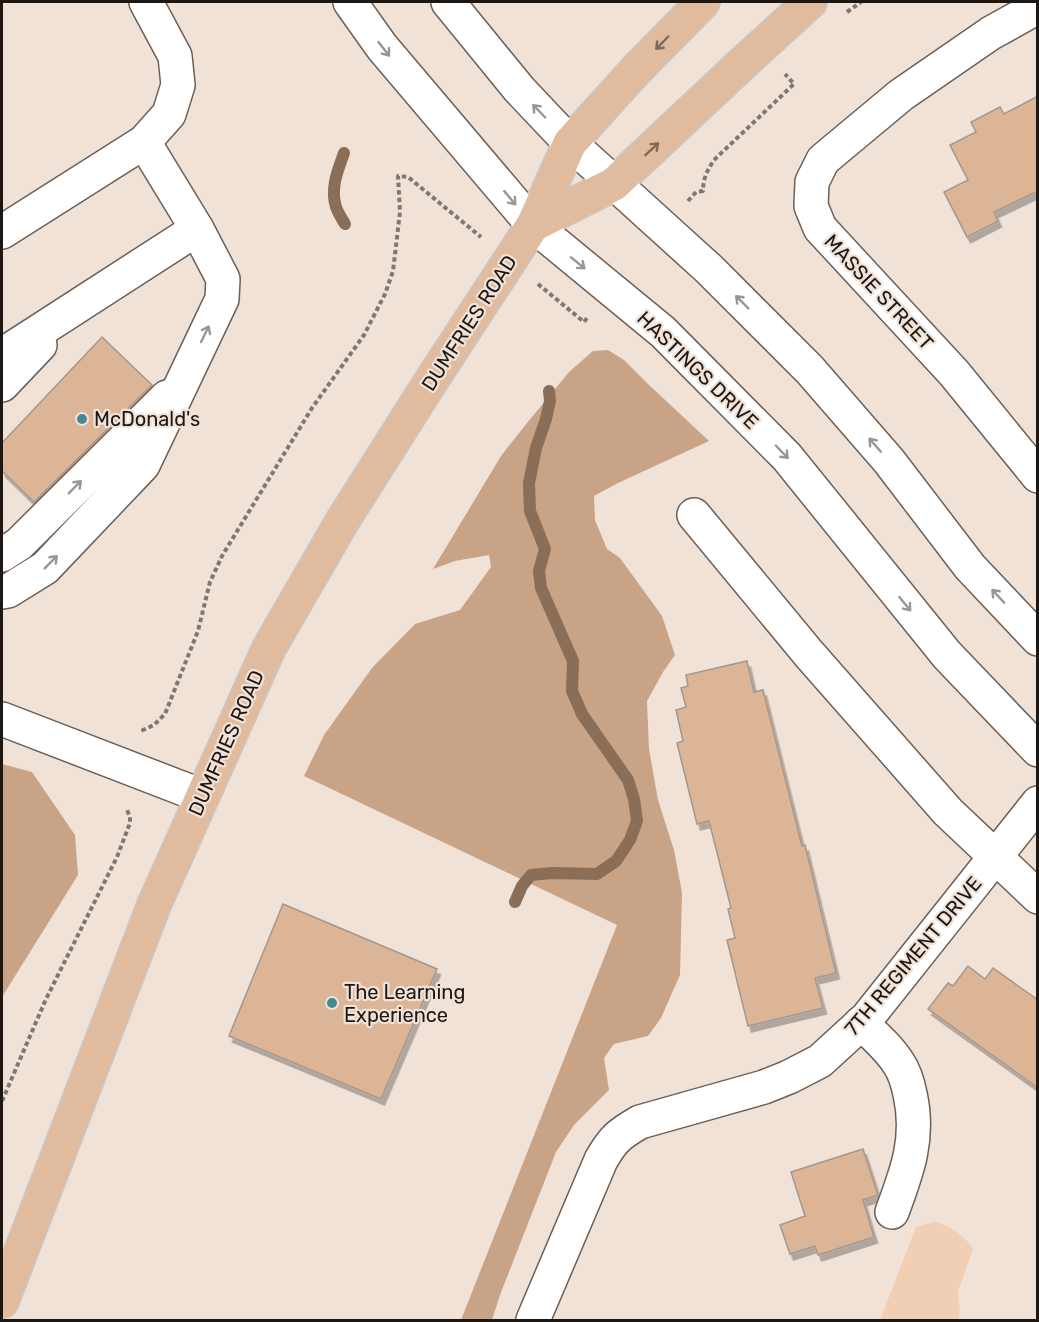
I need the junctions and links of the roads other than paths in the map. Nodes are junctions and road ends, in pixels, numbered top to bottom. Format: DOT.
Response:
graph roads {
  1 [pos="146,2"];
  2 [pos="350,2"];
  3 [pos="448,2"];
  4 [pos="703,2"];
  5 [pos="810,2"];
  6 [pos="1038,7"];
  7 [pos="144,142"];
  8 [pos="570,143"];
  9 [pos="614,184"];
  10 [pos="533,225"];
  11 [pos="197,229"];
  12 [pos="2,232"];
  13 [pos="79,304"];
  14 [pos="2,355"];
  15 [pos="183,380"];
  16 [pos="2,385"];
  17 [pos="1038,476"];
  18 [pos="694,515"];
  19 [pos="2,555"];
  20 [pos="2,592"];
  21 [pos="1038,639"];
  22 [pos="2,719"];
  23 [pos="1038,750"];
  24 [pos="202,796"];
  25 [pos="1038,803"];
  26 [pos="996,856"];
  27 [pos="1038,897"];
  28 [pos="861,1023"];
  29 [pos="892,1212"];
  30 [pos="2,1301"];
  31 [pos="533,1320"];
  1 -- 7 [label="street"];
  2 -- 10 [label="street, HASTINGS DRIVE, one-way"];
  8 -- 3 [label="street, one-way"];
  4 -- 8 [label="main road, DUMFRIES ROAD, one-way"];
  9 -- 5 [label="main road, DUMFRIES ROAD, one-way"];
  6 -- 17 [label="street, MASSIE STREET"];
  7 -- 11 [label="street"];
  7 -- 12 [label="street"];
  8 -- 9 [label="street"];
  8 -- 10 [label="main road, DUMFRIES ROAD"];
  9 -- 10 [label="main road, DUMFRIES ROAD"];
  21 -- 9 [label="street, one-way"];
  10 -- 23 [label="street, HASTINGS DRIVE, one-way"];
  10 -- 24 [label="main road, DUMFRIES ROAD"];
  11 -- 13 [label="street"];
  15 -- 11 [label="street, one-way"];
  13 -- 14 [label="street"];
  13 -- 16 [label="street"];
  19 -- 15 [label="street, one-way"];
  20 -- 15 [label="street, one-way"];
  18 -- 26 [label="street"];
  22 -- 24 [label="street"];
  24 -- 30 [label="main road, DUMFRIES ROAD"];
  25 -- 26 [label="street, 7TH REGIMENT DRIVE"];
  26 -- 27 [label="street, 7TH REGIMENT DRIVE"];
  26 -- 28 [label="street, 7TH REGIMENT DRIVE"];
  28 -- 29 [label="street"];
  28 -- 31 [label="street, 7TH REGIMENT DRIVE"];
}
